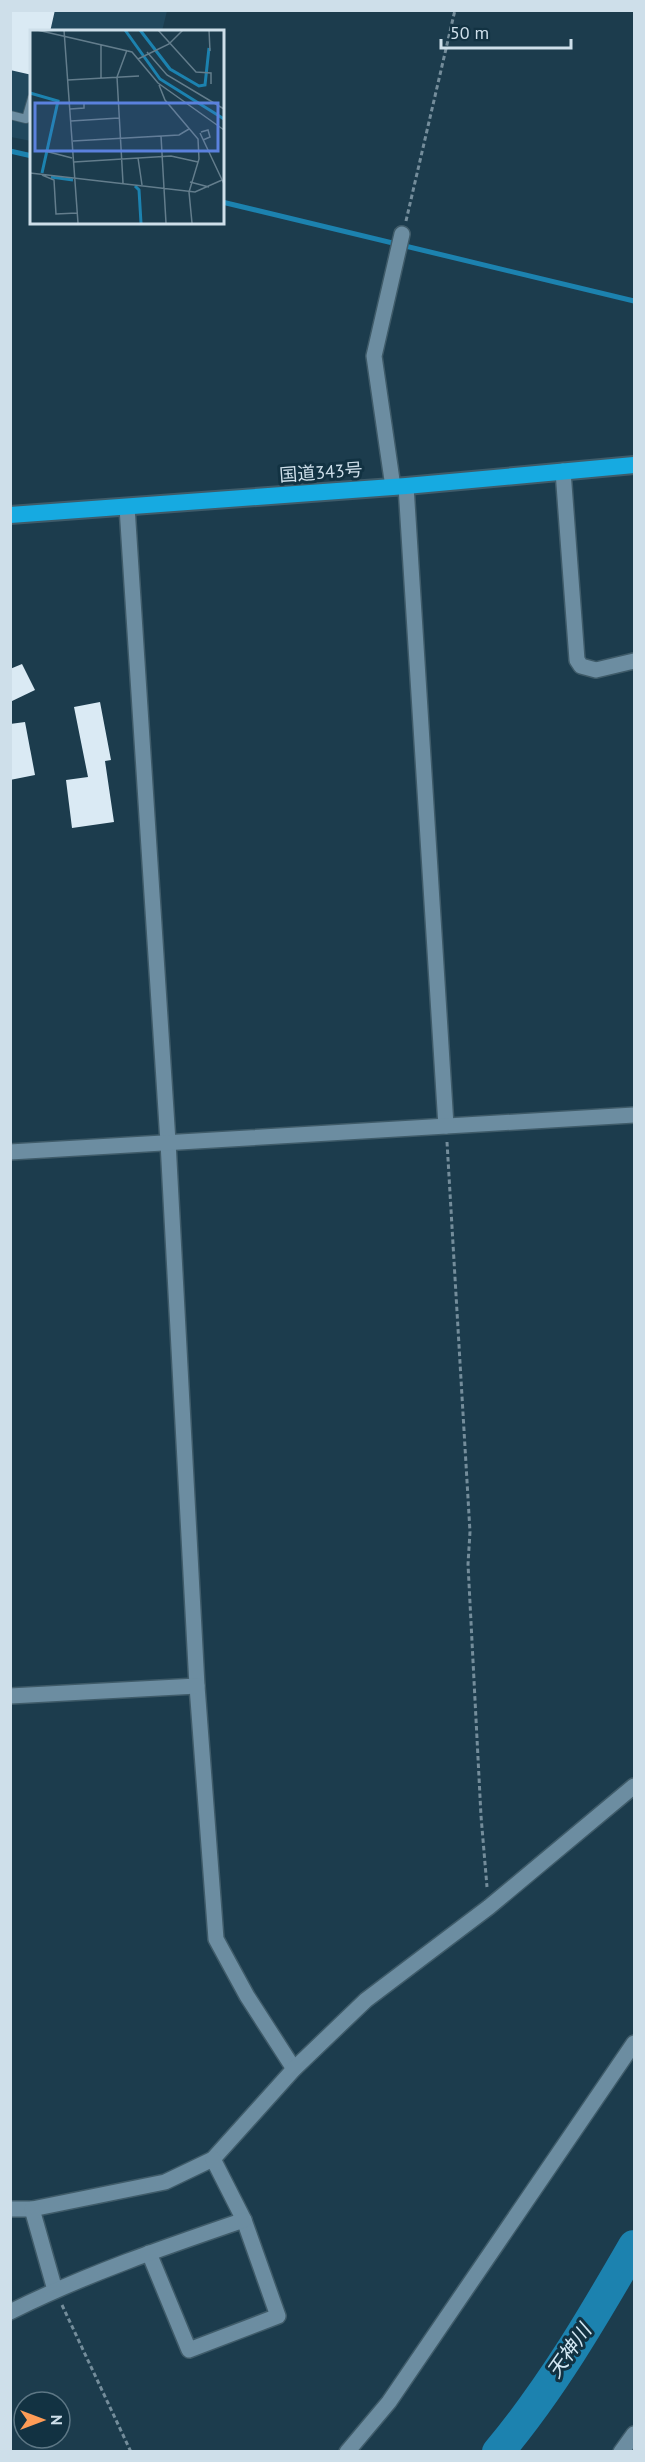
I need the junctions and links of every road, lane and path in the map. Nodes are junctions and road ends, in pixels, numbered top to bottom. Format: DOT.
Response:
graph roads {
  1 [pos="455,10"];
  2 [pos="30,105"];
  3 [pos="10,115"];
  4 [pos="402,234"];
  5 [pos="634,465"];
  6 [pos="563,471"];
  7 [pos="399,486"];
  8 [pos="127,507"];
  9 [pos="10,515"];
  10 [pos="634,661"];
  11 [pos="634,1115"];
  12 [pos="446,1126"];
  13 [pos="168,1142"];
  14 [pos="10,1152"];
  15 [pos="197,1686"];
  16 [pos="10,1696"];
  17 [pos="634,1786"];
  18 [pos="489,1907"];
  19 [pos="634,2043"];
  20 [pos="294,2070"];
  21 [pos="213,2159"];
  22 [pos="32,2208"];
  23 [pos="10,2209"];
  24 [pos="244,2220"];
  25 [pos="149,2253"];
  26 [pos="55,2290"];
  27 [pos="10,2312"];
  28 [pos="634,2434"];
  29 [pos="131,2451"];
  30 [pos="347,2451"];
  31 [pos="621,2451"];
  1 -- 4 [label="path"];
  2 -- 3 [label="lane"];
  4 -- 7 [label="street"];
  5 -- 6 [label="highway, 国道343号"];
  6 -- 7 [label="highway, 国道343号"];
  6 -- 10 [label="street"];
  7 -- 8 [label="highway, 国道343号"];
  7 -- 12 [label="street"];
  8 -- 9 [label="highway, 国道343号"];
  8 -- 13 [label="street"];
  11 -- 12 [label="street"];
  12 -- 13 [label="street"];
  12 -- 18 [label="path"];
  13 -- 14 [label="street"];
  13 -- 15 [label="street"];
  15 -- 16 [label="street"];
  15 -- 20 [label="street"];
  17 -- 18 [label="street"];
  18 -- 20 [label="street"];
  19 -- 30 [label="street"];
  20 -- 21 [label="street"];
  21 -- 22 [label="street"];
  21 -- 24 [label="street"];
  22 -- 23 [label="street"];
  22 -- 26 [label="street"];
  24 -- 25 [label="street"];
  24 -- 25 [label="street"];
  25 -- 26 [label="street"];
  26 -- 27 [label="street"];
  26 -- 29 [label="path"];
  28 -- 31 [label="street"];
}
